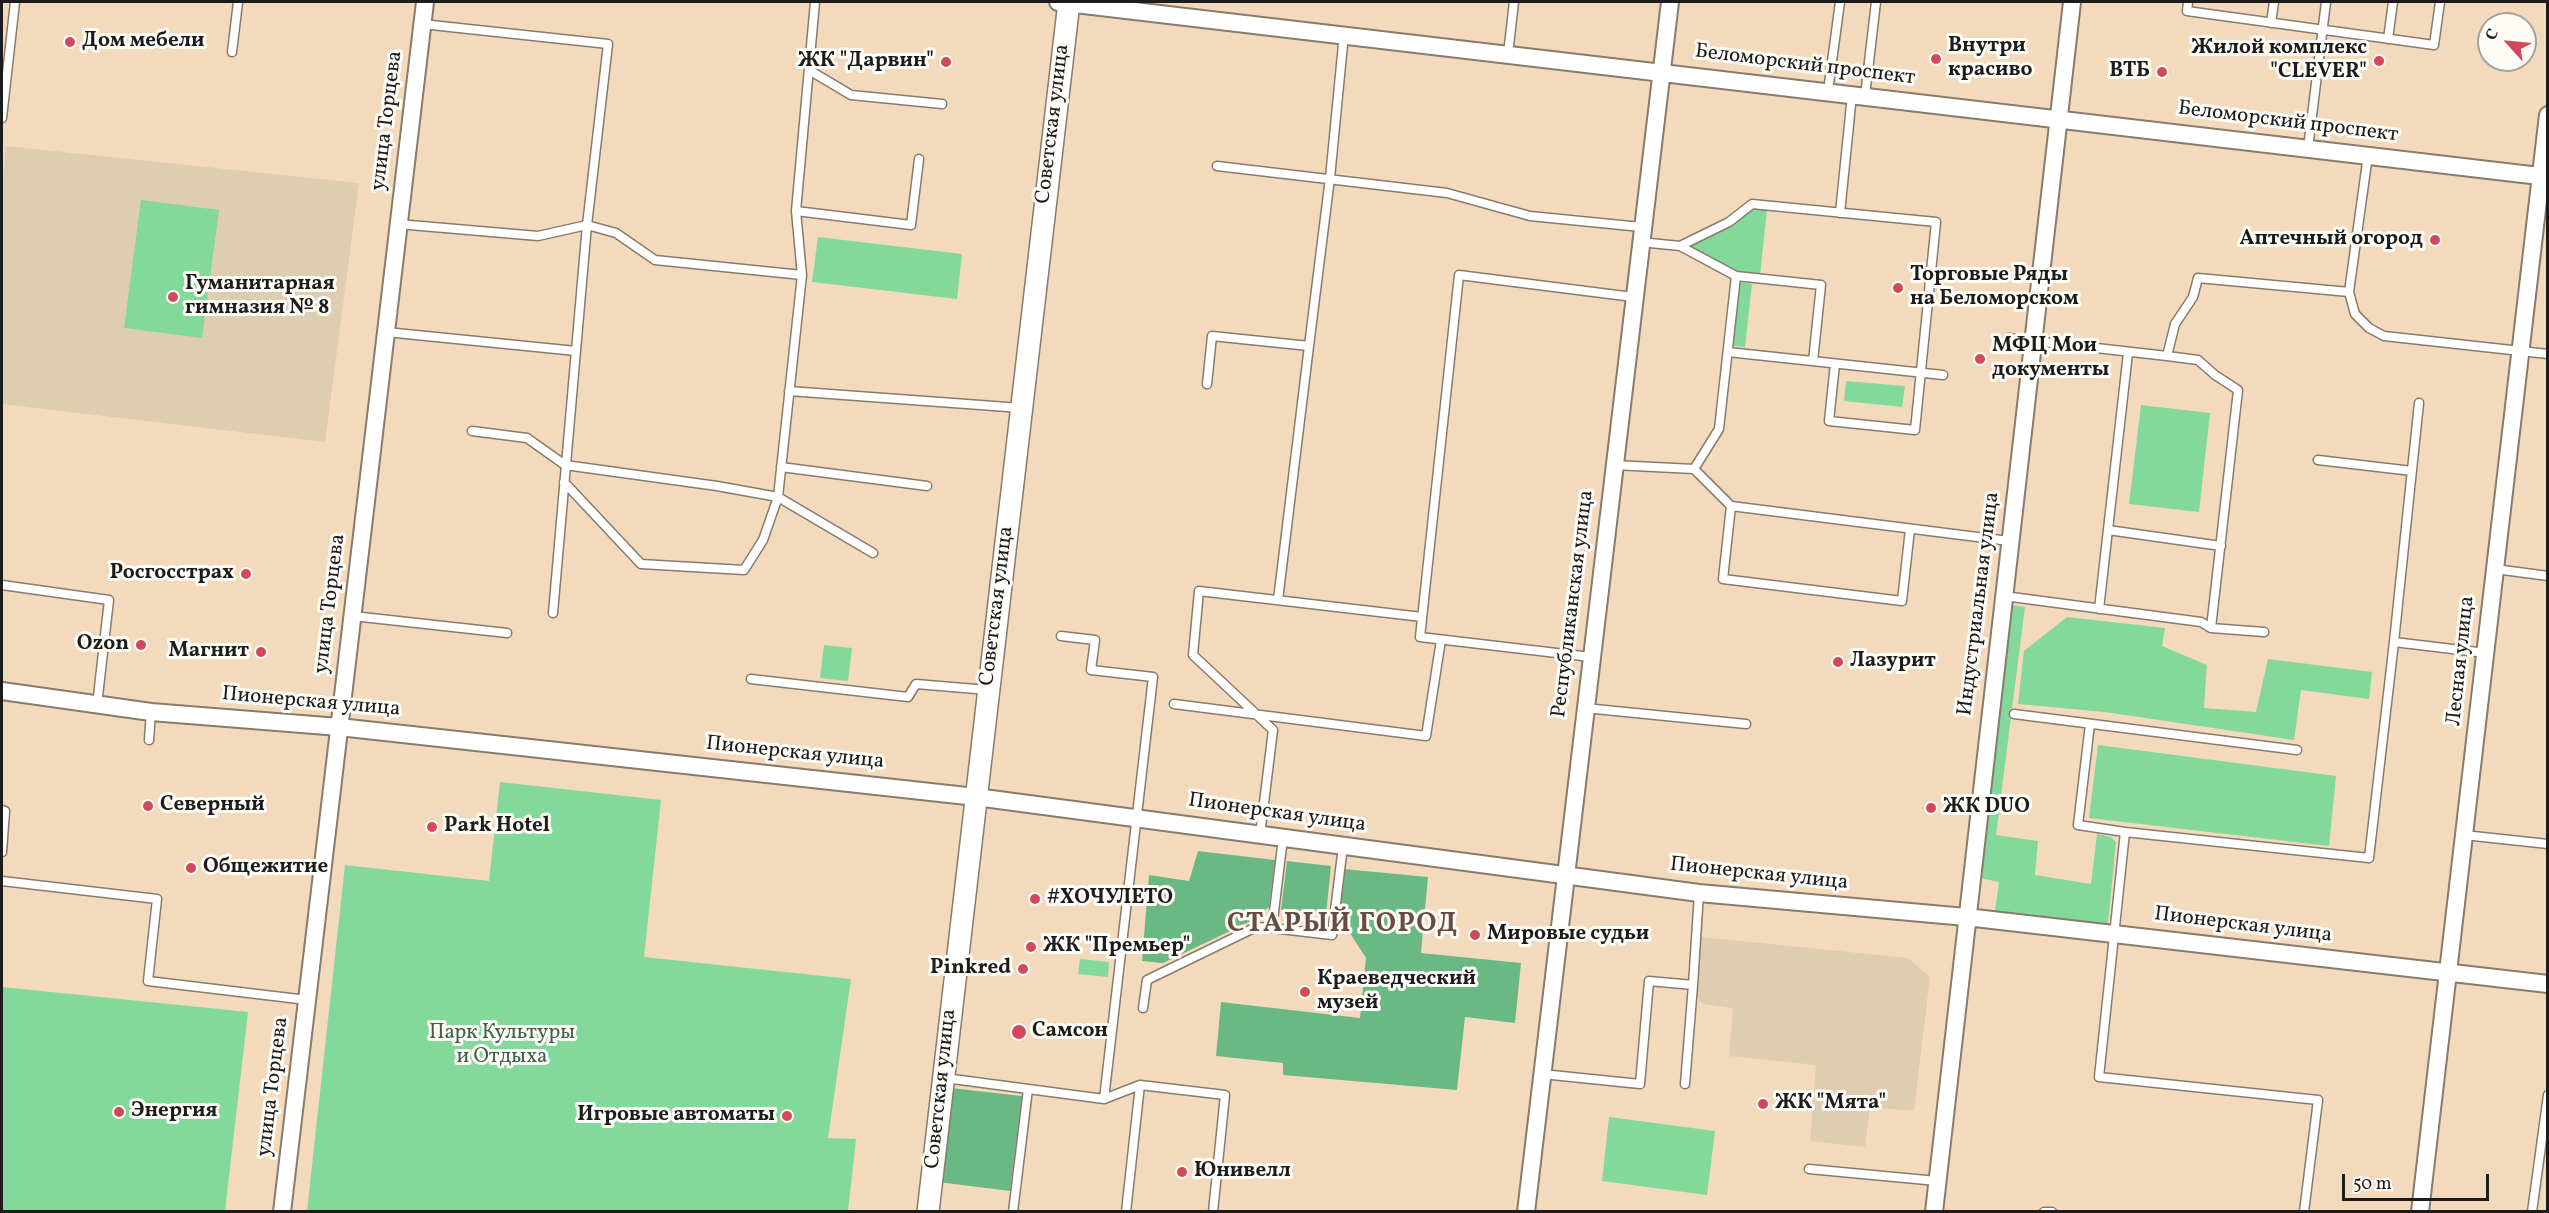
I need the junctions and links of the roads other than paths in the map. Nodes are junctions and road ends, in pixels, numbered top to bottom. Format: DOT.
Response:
graph roads {
  1 [pos="15,2"];
  2 [pos="238,2"];
  3 [pos="425,2"];
  4 [pos="815,2"];
  5 [pos="1065,2"];
  6 [pos="1514,2"];
  7 [pos="1670,2"];
  8 [pos="1840,2"];
  9 [pos="1876,2"];
  10 [pos="2072,2"];
  11 [pos="2188,2"];
  12 [pos="2274,2"];
  13 [pos="2326,2"];
  14 [pos="2393,2"];
  15 [pos="2440,2"];
  16 [pos="422,24"];
  17 [pos="2271,24"];
  18 [pos="2322,31"];
  19 [pos="1344,34"];
  20 [pos="2388,39"];
  21 [pos="232,52"];
  22 [pos="1508,54"];
  23 [pos="809,70"];
  24 [pos="1661,72"];
  25 [pos="1828,91"];
  26 [pos="1858,95"];
  27 [pos="942,104"];
  28 [pos="2547,116"];
  29 [pos="2,118"];
  30 [pos="2059,119"];
  31 [pos="2308,148"];
  32 [pos="2368,155"];
  33 [pos="919,159"];
  34 [pos="1217,166"];
  35 [pos="2544,176"];
  36 [pos="1330,178"];
  37 [pos="795,211"];
  38 [pos="1840,213"];
  39 [pos="398,224"];
  40 [pos="588,225"];
  41 [pos="1640,234"];
  42 [pos="1680,246"];
  43 [pos="802,275"];
  44 [pos="1736,276"];
  45 [pos="2349,292"];
  46 [pos="1633,297"];
  47 [pos="386,332"];
  48 [pos="2008,338"];
  49 [pos="2034,341"];
  50 [pos="1309,346"];
  51 [pos="576,351"];
  52 [pos="2520,351"];
  53 [pos="1728,352"];
  54 [pos="2128,352"];
  55 [pos="2547,354"];
  56 [pos="2168,356"];
  57 [pos="1813,361"];
  58 [pos="1835,364"];
  59 [pos="1921,373"];
  60 [pos="1944,375"];
  61 [pos="1207,384"];
  62 [pos="789,391"];
  63 [pos="2419,404"];
  64 [pos="1021,408"];
  65 [pos="472,431"];
  66 [pos="2318,460"];
  67 [pos="565,465"];
  68 [pos="1613,465"];
  69 [pos="781,467"];
  70 [pos="1694,469"];
  71 [pos="2412,471"];
  72 [pos="564,482"];
  73 [pos="927,486"];
  74 [pos="778,497"];
  75 [pos="1731,506"];
  76 [pos="1910,529"];
  77 [pos="2108,530"];
  78 [pos="2009,541"];
  79 [pos="2221,546"];
  80 [pos="873,553"];
  81 [pos="2495,569"];
  82 [pos="2547,576"];
  83 [pos="2,585"];
  84 [pos="2003,596"];
  85 [pos="1278,600"];
  86 [pos="2099,609"];
  87 [pos="553,612"];
  88 [pos="353,615"];
  89 [pos="1422,617"];
  90 [pos="2211,628"];
  91 [pos="2264,632"];
  92 [pos="507,633"];
  93 [pos="1061,636"];
  94 [pos="1441,640"];
  95 [pos="2394,642"];
  96 [pos="2486,653"];
  97 [pos="1591,657"];
  98 [pos="751,679"];
  99 [pos="988,690"];
  100 [pos="2,691"];
  101 [pos="1174,704"];
  102 [pos="97,705"];
  103 [pos="1585,708"];
  104 [pos="151,712"];
  105 [pos="2014,714"];
  106 [pos="1257,715"];
  107 [pos="1279,718"];
  108 [pos="1746,724"];
  109 [pos="2090,724"];
  110 [pos="339,727"];
  111 [pos="1273,730"];
  112 [pos="149,740"];
  113 [pos="2297,750"];
  114 [pos="975,797"];
  115 [pos="2,810"];
  116 [pos="1137,818"];
  117 [pos="2125,832"];
  118 [pos="1260,835"];
  119 [pos="2464,835"];
  120 [pos="1283,838"];
  121 [pos="2547,844"];
  122 [pos="1343,846"];
  123 [pos="2,852"];
  124 [pos="1565,875"];
  125 [pos="2,881"];
  126 [pos="1699,893"];
  127 [pos="1966,917"];
  128 [pos="1272,928"];
  129 [pos="2114,934"];
  130 [pos="2448,972"];
  131 [pos="2547,984"];
  132 [pos="1693,985"];
  133 [pos="307,1000"];
  134 [pos="1143,1008"];
  135 [pos="1542,1074"];
  136 [pos="942,1078"];
  137 [pos="1685,1084"];
  138 [pos="1140,1085"];
  139 [pos="1028,1089"];
  140 [pos="2547,1095"];
  141 [pos="1104,1099"];
  142 [pos="1809,1169"];
  143 [pos="1937,1181"];
  144 [pos="282,1212"];
  145 [pos="928,1212"];
  146 [pos="1013,1212"];
  147 [pos="1126,1212"];
  148 [pos="1213,1212"];
  149 [pos="1526,1212"];
  150 [pos="1934,1212"];
  151 [pos="2044,1212"];
  152 [pos="2052,1212"];
  153 [pos="2304,1212"];
  154 [pos="2420,1212"];
  155 [pos="2532,1212"];
  1 -- 29 [label="lane"];
  2 -- 21 [label="lane"];
  3 -- 16 [label="street, улица Торцева"];
  4 -- 23 [label="lane"];
  5 -- 19 [label="street, Беломорский проспект"];
  5 -- 64 [label="street, Советская улица"];
  6 -- 22 [label="lane"];
  7 -- 24 [label="street, Республиканская улица"];
  8 -- 25 [label="lane"];
  9 -- 26 [label="lane"];
  10 -- 30 [label="street, Индустриальная улица"];
  11 -- 17 [label="lane"];
  12 -- 17 [label="lane"];
  13 -- 18 [label="lane"];
  14 -- 20 [label="lane"];
  15 -- 20 [label="lane"];
  16 -- 39 [label="street, улица Торцева"];
  16 -- 40 [label="lane"];
  17 -- 18 [label="lane"];
  18 -- 20 [label="lane"];
  18 -- 31 [label="lane"];
  19 -- 22 [label="street, Беломорский проспект"];
  19 -- 36 [label="lane"];
  22 -- 24 [label="street, Беломорский проспект"];
  23 -- 27 [label="lane"];
  23 -- 37 [label="lane"];
  24 -- 25 [label="street, Беломорский проспект"];
  24 -- 41 [label="street, Республиканская улица"];
  25 -- 26 [label="street, Беломорский проспект"];
  26 -- 30 [label="street, Беломорский проспект"];
  26 -- 38 [label="lane"];
  28 -- 35 [label="street, Лесная улица"];
  30 -- 31 [label="street, Беломорский проспект"];
  30 -- 49 [label="street, Индустриальная улица"];
  31 -- 32 [label="street, Беломорский проспект"];
  32 -- 35 [label="street, Беломорский проспект"];
  32 -- 45 [label="lane"];
  33 -- 37 [label="lane"];
  34 -- 36 [label="lane"];
  35 -- 52 [label="street, Лесная улица"];
  36 -- 41 [label="lane"];
  36 -- 50 [label="lane"];
  37 -- 43 [label="lane"];
  38 -- 42 [label="lane"];
  38 -- 59 [label="lane"];
  39 -- 40 [label="lane"];
  39 -- 47 [label="street, улица Торцева"];
  40 -- 43 [label="lane"];
  40 -- 51 [label="lane"];
  41 -- 42 [label="lane"];
  41 -- 46 [label="street, Республиканская улица"];
  42 -- 44 [label="lane"];
  43 -- 62 [label="lane"];
  44 -- 53 [label="lane"];
  44 -- 57 [label="lane"];
  45 -- 52 [label="lane"];
  45 -- 56 [label="lane"];
  46 -- 68 [label="street, Республиканская улица"];
  46 -- 89 [label="lane"];
  47 -- 51 [label="lane"];
  47 -- 88 [label="street, улица Торцева"];
  48 -- 49 [label="lane"];
  49 -- 54 [label="lane"];
  49 -- 78 [label="street, Индустриальная улица"];
  50 -- 61 [label="lane"];
  50 -- 85 [label="lane"];
  51 -- 67 [label="lane"];
  52 -- 55 [label="lane"];
  52 -- 81 [label="street, Лесная улица"];
  53 -- 57 [label="lane"];
  53 -- 70 [label="lane"];
  54 -- 56 [label="lane"];
  54 -- 77 [label="lane"];
  56 -- 79 [label="lane"];
  57 -- 58 [label="lane"];
  58 -- 59 [label="lane"];
  58 -- 59 [label="lane"];
  59 -- 60 [label="lane"];
  62 -- 64 [label="lane"];
  62 -- 69 [label="lane"];
  63 -- 71 [label="lane"];
  64 -- 99 [label="street, Советская улица"];
  65 -- 67 [label="lane"];
  66 -- 71 [label="lane"];
  67 -- 72 [label="lane"];
  67 -- 74 [label="lane"];
  68 -- 70 [label="lane"];
  68 -- 97 [label="street, Республиканская улица"];
  69 -- 73 [label="lane"];
  69 -- 74 [label="lane"];
  70 -- 75 [label="lane"];
  71 -- 95 [label="lane"];
  72 -- 74 [label="lane"];
  72 -- 87 [label="lane"];
  74 -- 80 [label="lane"];
  75 -- 76 [label="lane"];
  75 -- 76 [label="lane"];
  76 -- 78 [label="lane"];
  77 -- 79 [label="lane"];
  77 -- 86 [label="lane"];
  78 -- 84 [label="street, Индустриальная улица"];
  79 -- 90 [label="lane"];
  81 -- 82 [label="lane"];
  81 -- 96 [label="street, Лесная улица"];
  83 -- 102 [label="lane"];
  84 -- 86 [label="lane"];
  84 -- 127 [label="street, Индустриальная улица"];
  85 -- 89 [label="lane"];
  85 -- 106 [label="lane"];
  86 -- 90 [label="lane"];
  88 -- 92 [label="lane"];
  88 -- 110 [label="street, улица Торцева"];
  89 -- 94 [label="lane"];
  90 -- 91 [label="lane"];
  93 -- 116 [label="lane"];
  94 -- 97 [label="lane"];
  94 -- 107 [label="lane"];
  95 -- 96 [label="lane"];
  95 -- 117 [label="lane"];
  96 -- 119 [label="street, Лесная улица"];
  97 -- 103 [label="street, Республиканская улица"];
  98 -- 99 [label="lane"];
  99 -- 114 [label="street, Советская улица"];
  100 -- 102 [label="street, Пионерская улица"];
  101 -- 106 [label="lane"];
  102 -- 104 [label="street, Пионерская улица"];
  103 -- 108 [label="lane"];
  103 -- 124 [label="street, Республиканская улица"];
  104 -- 110 [label="street, Пионерская улица"];
  104 -- 112 [label="lane"];
  105 -- 109 [label="lane"];
  106 -- 107 [label="lane"];
  106 -- 111 [label="lane"];
  107 -- 111 [label="lane"];
  109 -- 113 [label="lane"];
  109 -- 117 [label="lane"];
  110 -- 114 [label="street, Пионерская улица"];
  110 -- 133 [label="street, улица Торцева"];
  111 -- 118 [label="lane"];
  114 -- 116 [label="street, Пионерская улица"];
  114 -- 136 [label="street, Советская улица"];
  115 -- 123 [label="lane"];
  116 -- 118 [label="street, Пионерская улица"];
  116 -- 141 [label="lane"];
  117 -- 129 [label="lane"];
  118 -- 120 [label="street, Пионерская улица"];
  119 -- 121 [label="lane"];
  119 -- 130 [label="street, Лесная улица"];
  120 -- 122 [label="street, Пионерская улица"];
  120 -- 128 [label="lane"];
  122 -- 124 [label="street, Пионерская улица"];
  122 -- 128 [label="lane"];
  124 -- 126 [label="street, Пионерская улица"];
  124 -- 135 [label="street, Республиканская улица"];
  125 -- 133 [label="lane"];
  126 -- 127 [label="street, Пионерская улица"];
  126 -- 132 [label="lane"];
  127 -- 129 [label="street, Пионерская улица"];
  127 -- 143 [label="street, Индустриальная улица"];
  128 -- 134 [label="lane"];
  129 -- 130 [label="street, Пионерская улица"];
  129 -- 153 [label="lane"];
  130 -- 131 [label="street, Пионерская улица"];
  130 -- 154 [label="street, Лесная улица"];
  132 -- 135 [label="lane"];
  132 -- 137 [label="lane"];
  133 -- 144 [label="street, улица Торцева"];
  135 -- 149 [label="street, Республиканская улица"];
  136 -- 139 [label="lane"];
  136 -- 145 [label="street, Советская улица"];
  138 -- 141 [label="lane"];
  138 -- 147 [label="lane"];
  138 -- 148 [label="lane"];
  139 -- 141 [label="lane"];
  139 -- 146 [label="lane"];
  140 -- 155 [label="lane"];
  142 -- 143 [label="lane"];
  143 -- 150 [label="street, Индустриальная улица"];
  151 -- 152 [label="lane"];
}
